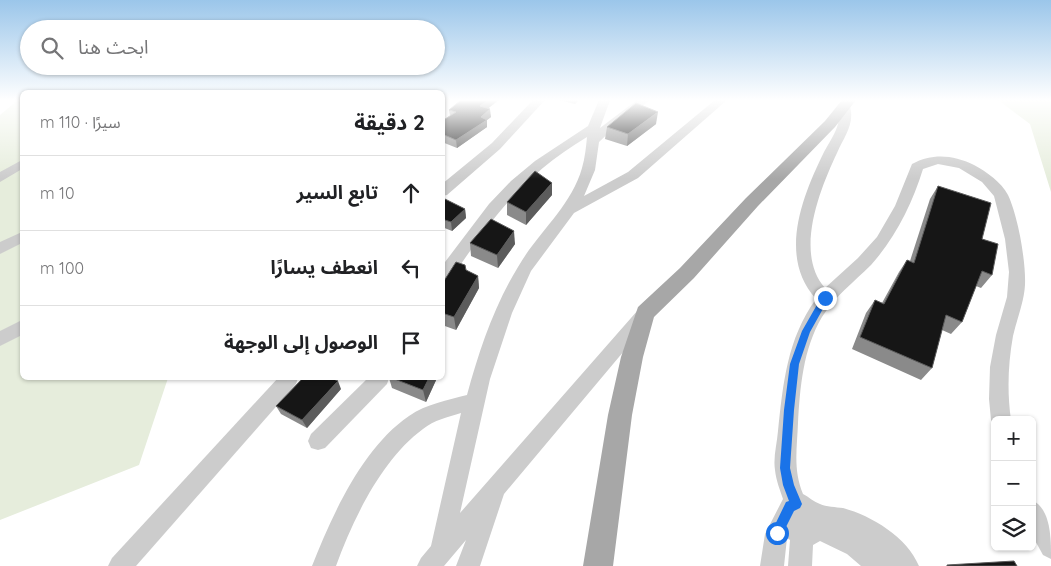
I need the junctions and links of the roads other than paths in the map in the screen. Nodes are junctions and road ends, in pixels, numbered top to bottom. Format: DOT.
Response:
graph roads {
  1 [pos="514,126"];
  2 [pos="594,126"];
  3 [pos="605,126"];
  4 [pos="690,126"];
  5 [pos="828,126"];
  6 [pos="843,126"];
  7 [pos="592,135"];
  8 [pos="20,165"];
  9 [pos="0,178"];
  10 [pos="445,189"];
  11 [pos="571,209"];
  12 [pos="20,237"];
  13 [pos="0,249"];
  14 [pos="445,275"];
  15 [pos="825,298"];
  16 [pos="645,314"];
  17 [pos="20,328"];
  18 [pos="0,339"];
  19 [pos="287,380"];
  20 [pos="378,380"];
  21 [pos="474,401"];
  22 [pos="1000,416"];
  23 [pos="318,441"];
  24 [pos="497,486"];
  25 [pos="1036,518"];
  26 [pos="804,520"];
  27 [pos="1051,547"];
  28 [pos="435,559"];
  29 [pos="120,566"];
  30 [pos="324,566"];
  31 [pos="468,566"];
  32 [pos="598,566"];
  33 [pos="772,566"];
  34 [pos="800,566"];
  35 [pos="880,566"];
  36 [pos="907,566"];
  1 -- 10 [label="street"];
  2 -- 7 [label="street"];
  3 -- 7 [label="street"];
  4 -- 11 [label="street"];
  5 -- 16 [label="main road"];
  6 -- 15 [label="street"];
  7 -- 11 [label="street"];
  7 -- 14 [label="street"];
  8 -- 9 [label="street"];
  11 -- 21 [label="street"];
  12 -- 13 [label="street"];
  15 -- 22 [label="street"];
  15 -- 26 [label="street"];
  16 -- 24 [label="street"];
  16 -- 32 [label="main road"];
  17 -- 18 [label="street"];
  19 -- 29 [label="street"];
  20 -- 23 [label="street"];
  21 -- 28 [label="street"];
  21 -- 30 [label="street"];
  24 -- 28 [label="street"];
  24 -- 31 [label="street"];
  25 -- 27 [label="street"];
  26 -- 33 [label="street"];
  26 -- 34 [label="street"];
  26 -- 35 [label="street"];
  26 -- 36 [label="street"];
}
